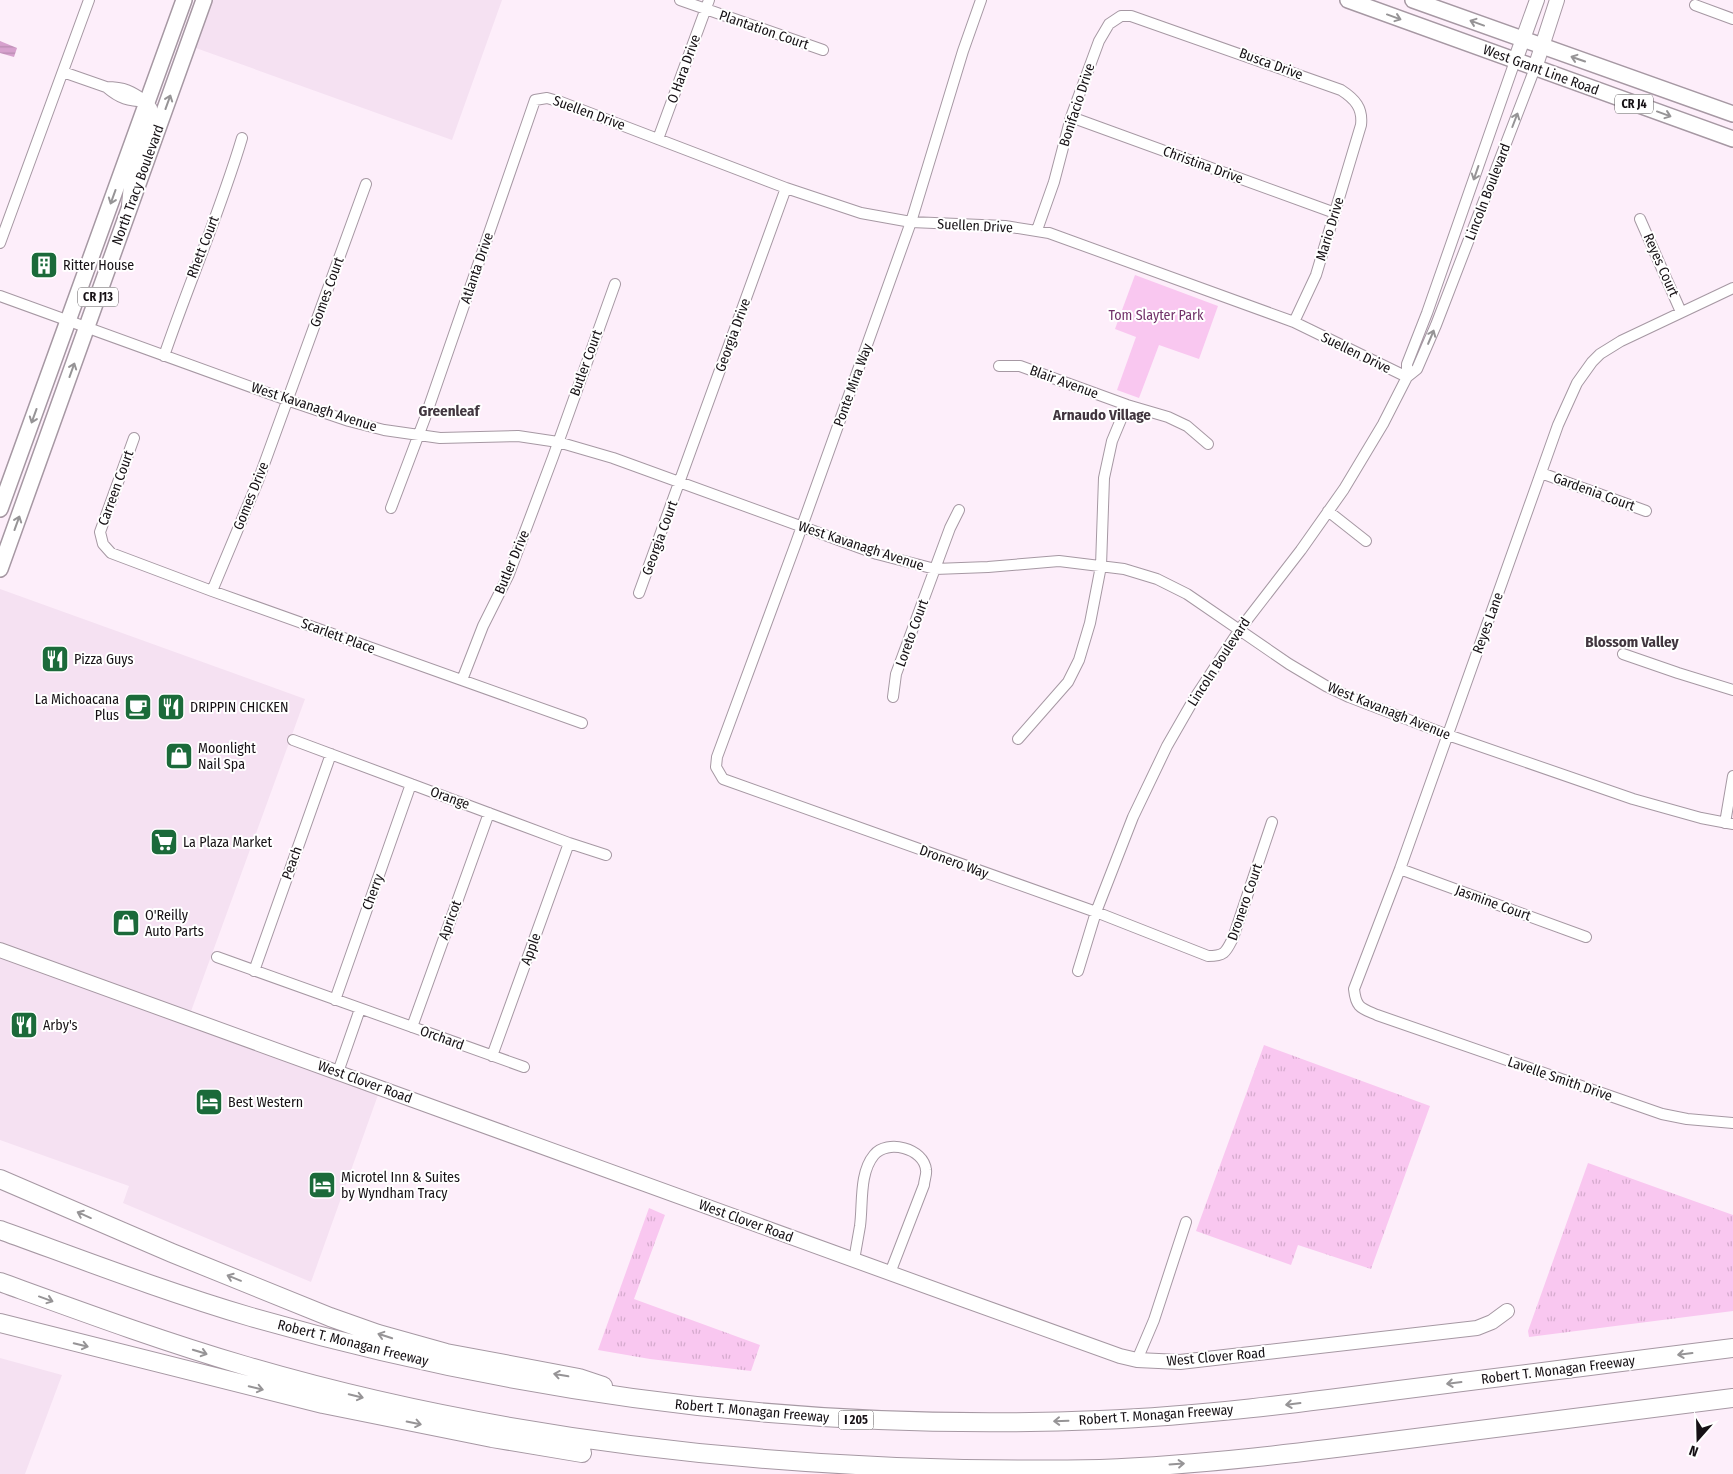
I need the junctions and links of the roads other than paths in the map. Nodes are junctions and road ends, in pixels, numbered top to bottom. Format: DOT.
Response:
graph roads {
  1 [pos="89,0"];
  2 [pos="184,0"];
  3 [pos="196,0"];
  4 [pos="204,0"];
  5 [pos="680,0"];
  6 [pos="982,0"];
  7 [pos="1348,0"];
  8 [pos="1413,0"];
  9 [pos="1537,0"];
  10 [pos="1557,0"];
  11 [pos="707,5"];
  12 [pos="1695,5"];
  13 [pos="198,18"];
  14 [pos="1733,19"];
  15 [pos="1151,23"];
  16 [pos="1523,40"];
  17 [pos="1542,47"];
  18 [pos="823,50"];
  19 [pos="1515,61"];
  20 [pos="1535,68"];
  21 [pos="63,72"];
  22 [pos="535,100"];
  23 [pos="147,102"];
  24 [pos="1733,114"];
  25 [pos="1071,117"];
  26 [pos="1359,133"];
  27 [pos="242,138"];
  28 [pos="658,139"];
  29 [pos="1733,139"];
  30 [pos="366,184"];
  31 [pos="786,188"];
  32 [pos="1335,213"];
  33 [pos="127,214"];
  34 [pos="1640,219"];
  35 [pos="912,222"];
  36 [pos="1036,230"];
  37 [pos="0,243"];
  38 [pos="615,284"];
  39 [pos="1733,288"];
  40 [pos="0,296"];
  41 [pos="1682,312"];
  42 [pos="68,321"];
  43 [pos="1294,322"];
  44 [pos="86,328"];
  45 [pos="164,356"];
  46 [pos="999,366"];
  47 [pos="1406,377"];
  48 [pos="287,400"];
  49 [pos="1127,405"];
  50 [pos="419,435"];
  51 [pos="134,438"];
  52 [pos="558,442"];
  53 [pos="1208,444"];
  54 [pos="1541,472"];
  55 [pos="680,482"];
  56 [pos="391,508"];
  57 [pos="0,509"];
  58 [pos="959,510"];
  59 [pos="1646,510"];
  60 [pos="1328,511"];
  61 [pos="802,527"];
  62 [pos="101,538"];
  63 [pos="1366,541"];
  64 [pos="1100,566"];
  65 [pos="0,568"];
  66 [pos="935,569"];
  67 [pos="212,591"];
  68 [pos="639,593"];
  69 [pos="1240,629"];
  70 [pos="1623,654"];
  71 [pos="462,680"];
  72 [pos="1733,690"];
  73 [pos="892,697"];
  74 [pos="582,723"];
  75 [pos="1448,734"];
  76 [pos="1018,739"];
  77 [pos="293,740"];
  78 [pos="331,754"];
  79 [pos="716,767"];
  80 [pos="1733,776"];
  81 [pos="411,784"];
  82 [pos="489,812"];
  83 [pos="1272,822"];
  84 [pos="1729,823"];
  85 [pos="569,843"];
  86 [pos="606,855"];
  87 [pos="1400,868"];
  88 [pos="1096,912"];
  89 [pos="1586,937"];
  90 [pos="0,950"];
  91 [pos="1198,952"];
  92 [pos="217,957"];
  93 [pos="254,971"];
  94 [pos="1078,971"];
  95 [pos="335,1000"];
  96 [pos="360,1009"];
  97 [pos="1390,1020"];
  98 [pos="412,1027"];
  99 [pos="492,1056"];
  100 [pos="524,1067"];
  101 [pos="338,1072"];
  102 [pos="1733,1123"];
  103 [pos="0,1179"];
  104 [pos="1186,1222"];
  105 [pos="0,1230"];
  106 [pos="854,1260"];
  107 [pos="890,1273"];
  108 [pos="0,1282"];
  109 [pos="1508,1311"];
  110 [pos="0,1324"];
  111 [pos="1733,1348"];
  112 [pos="1137,1360"];
  113 [pos="1733,1398"];
  114 [pos="658,1402"];
  115 [pos="655,1452"];
  1 -- 21 [label="street"];
  2 -- 23 [label="main road, North Tracy Boulevard / CR J13"];
  3 -- 13 [label="street"];
  4 -- 13 [label="main road, North Tracy Boulevard / CR J13"];
  5 -- 11 [label="street, Plantation Court"];
  6 -- 35 [label="street, Ponte Mira Way"];
  7 -- 19 [label="main road, West Grant Line Road / CR J4, one-way"];
  16 -- 8 [label="main road, West Grant Line Road / CR J4, one-way"];
  9 -- 16 [label="street, Lincoln Boulevard"];
  10 -- 17 [label="street, Lincoln Boulevard"];
  11 -- 18 [label="street, Plantation Court"];
  11 -- 28 [label="street, O Hara Drive"];
  12 -- 14 [label="street"];
  33 -- 13 [label="main road, North Tracy Boulevard / CR J13, one-way"];
  15 -- 25 [label="street, Bonifacio Drive"];
  15 -- 26 [label="street, Busca Drive"];
  16 -- 17 [label="main road, West Grant Line Road / CR J4"];
  16 -- 19 [label="street, Lincoln Boulevard"];
  17 -- 20 [label="street, Lincoln Boulevard"];
  24 -- 17 [label="main road, West Grant Line Road / CR J4, one-way"];
  19 -- 20 [label="main road, West Grant Line Road / CR J4"];
  19 -- 47 [label="street, Lincoln Boulevard, one-way"];
  20 -- 29 [label="main road, West Grant Line Road / CR J4, one-way"];
  47 -- 20 [label="street, Lincoln Boulevard, one-way"];
  21 -- 23 [label="street"];
  21 -- 37 [label="street"];
  22 -- 28 [label="street, Suellen Drive"];
  22 -- 50 [label="street, Atlanta Drive"];
  23 -- 33 [label="street"];
  23 -- 42 [label="main road, North Tracy Boulevard / CR J13, one-way"];
  25 -- 32 [label="street, Christina Drive"];
  25 -- 36 [label="street, Bonifacio Drive"];
  26 -- 32 [label="street, Mario Drive"];
  27 -- 45 [label="street, Rhett Court"];
  28 -- 31 [label="street, Suellen Drive"];
  30 -- 48 [label="street, Gomes Court"];
  31 -- 35 [label="street, Suellen Drive"];
  31 -- 55 [label="street, Georgia Drive"];
  32 -- 43 [label="street, Mario Drive"];
  33 -- 44 [label="main road, North Tracy Boulevard / CR J13"];
  34 -- 41 [label="street, Reyes Court"];
  35 -- 36 [label="street, Suellen Drive"];
  35 -- 61 [label="street, Ponte Mira Way"];
  36 -- 43 [label="street, Suellen Drive"];
  38 -- 52 [label="street, Butler Court"];
  39 -- 41 [label="street, Reyes Lane"];
  40 -- 42 [label="street, West Kavanagh Avenue"];
  41 -- 54 [label="street, Reyes Lane"];
  42 -- 44 [label="street, West Kavanagh Avenue"];
  42 -- 57 [label="main road, North Tracy Boulevard / CR J13, one-way"];
  43 -- 47 [label="street, Suellen Drive"];
  44 -- 45 [label="street, West Kavanagh Avenue"];
  65 -- 44 [label="main road, North Tracy Boulevard / CR J13, one-way"];
  45 -- 48 [label="street, West Kavanagh Avenue"];
  46 -- 49 [label="street, Blair Avenue"];
  47 -- 60 [label="street, Lincoln Boulevard"];
  48 -- 50 [label="street, West Kavanagh Avenue"];
  48 -- 67 [label="street, Gomes Drive"];
  49 -- 53 [label="street, Blair Avenue"];
  49 -- 64 [label="street"];
  50 -- 52 [label="street, West Kavanagh Avenue"];
  50 -- 56 [label="street, Atlanta Drive"];
  51 -- 62 [label="street, Carreen Court"];
  52 -- 55 [label="street, West Kavanagh Avenue"];
  52 -- 71 [label="street, Butler Drive"];
  54 -- 59 [label="street, Gardenia Court"];
  54 -- 75 [label="street, Reyes Lane"];
  55 -- 61 [label="street, West Kavanagh Avenue"];
  55 -- 68 [label="street, Georgia Court"];
  58 -- 66 [label="street, Loreto Court"];
  60 -- 63 [label="street"];
  60 -- 69 [label="street, Lincoln Boulevard"];
  61 -- 66 [label="street, West Kavanagh Avenue"];
  61 -- 79 [label="street, Ponte Mira Way"];
  62 -- 67 [label="street, Scarlett Place"];
  64 -- 66 [label="street, West Kavanagh Avenue"];
  64 -- 69 [label="street, West Kavanagh Avenue"];
  64 -- 76 [label="street"];
  66 -- 73 [label="street, Loreto Court"];
  67 -- 71 [label="street, Scarlett Place"];
  69 -- 75 [label="street, West Kavanagh Avenue"];
  69 -- 88 [label="street, Lincoln Boulevard"];
  70 -- 72 [label="street"];
  71 -- 74 [label="street, Scarlett Place"];
  75 -- 84 [label="street, West Kavanagh Avenue"];
  75 -- 87 [label="street, Reyes Lane"];
  77 -- 78 [label="street, Orange"];
  78 -- 81 [label="street, Orange"];
  78 -- 93 [label="street, Peach"];
  79 -- 88 [label="street, Dronero Way"];
  80 -- 84 [label="street"];
  81 -- 82 [label="street, Orange"];
  81 -- 95 [label="street, Cherry"];
  82 -- 85 [label="street, Orange"];
  82 -- 98 [label="street, Apricot"];
  83 -- 91 [label="street, Dronero Court"];
  85 -- 86 [label="street, Orange"];
  85 -- 99 [label="street, Apple"];
  87 -- 89 [label="street, Jasmine Court"];
  87 -- 97 [label="street, Reyes Lane"];
  88 -- 91 [label="street, Dronero Way"];
  88 -- 94 [label="street, Lincoln Boulevard"];
  90 -- 101 [label="street, West Clover Road"];
  92 -- 93 [label="street, Orchard"];
  93 -- 95 [label="street, Orchard"];
  95 -- 96 [label="street, Orchard"];
  96 -- 98 [label="street, Orchard"];
  96 -- 101 [label="street"];
  97 -- 102 [label="street, Lavelle Smith Drive"];
  98 -- 99 [label="street, Orchard"];
  99 -- 100 [label="street, Orchard"];
  101 -- 106 [label="street, West Clover Road"];
  114 -- 103 [label="highway, one-way"];
  104 -- 112 [label="street"];
  105 -- 114 [label="highway, Robert T. Monagan Freeway / I 205"];
  106 -- 107 [label="street, West Clover Road"];
  106 -- 107 [label="street"];
  107 -- 112 [label="street, West Clover Road"];
  108 -- 115 [label="highway, one-way"];
  109 -- 112 [label="street, West Clover Road"];
  110 -- 115 [label="highway, one-way"];
  111 -- 114 [label="highway, Robert T. Monagan Freeway / I 205, one-way"];
  115 -- 113 [label="highway, one-way"];
}
